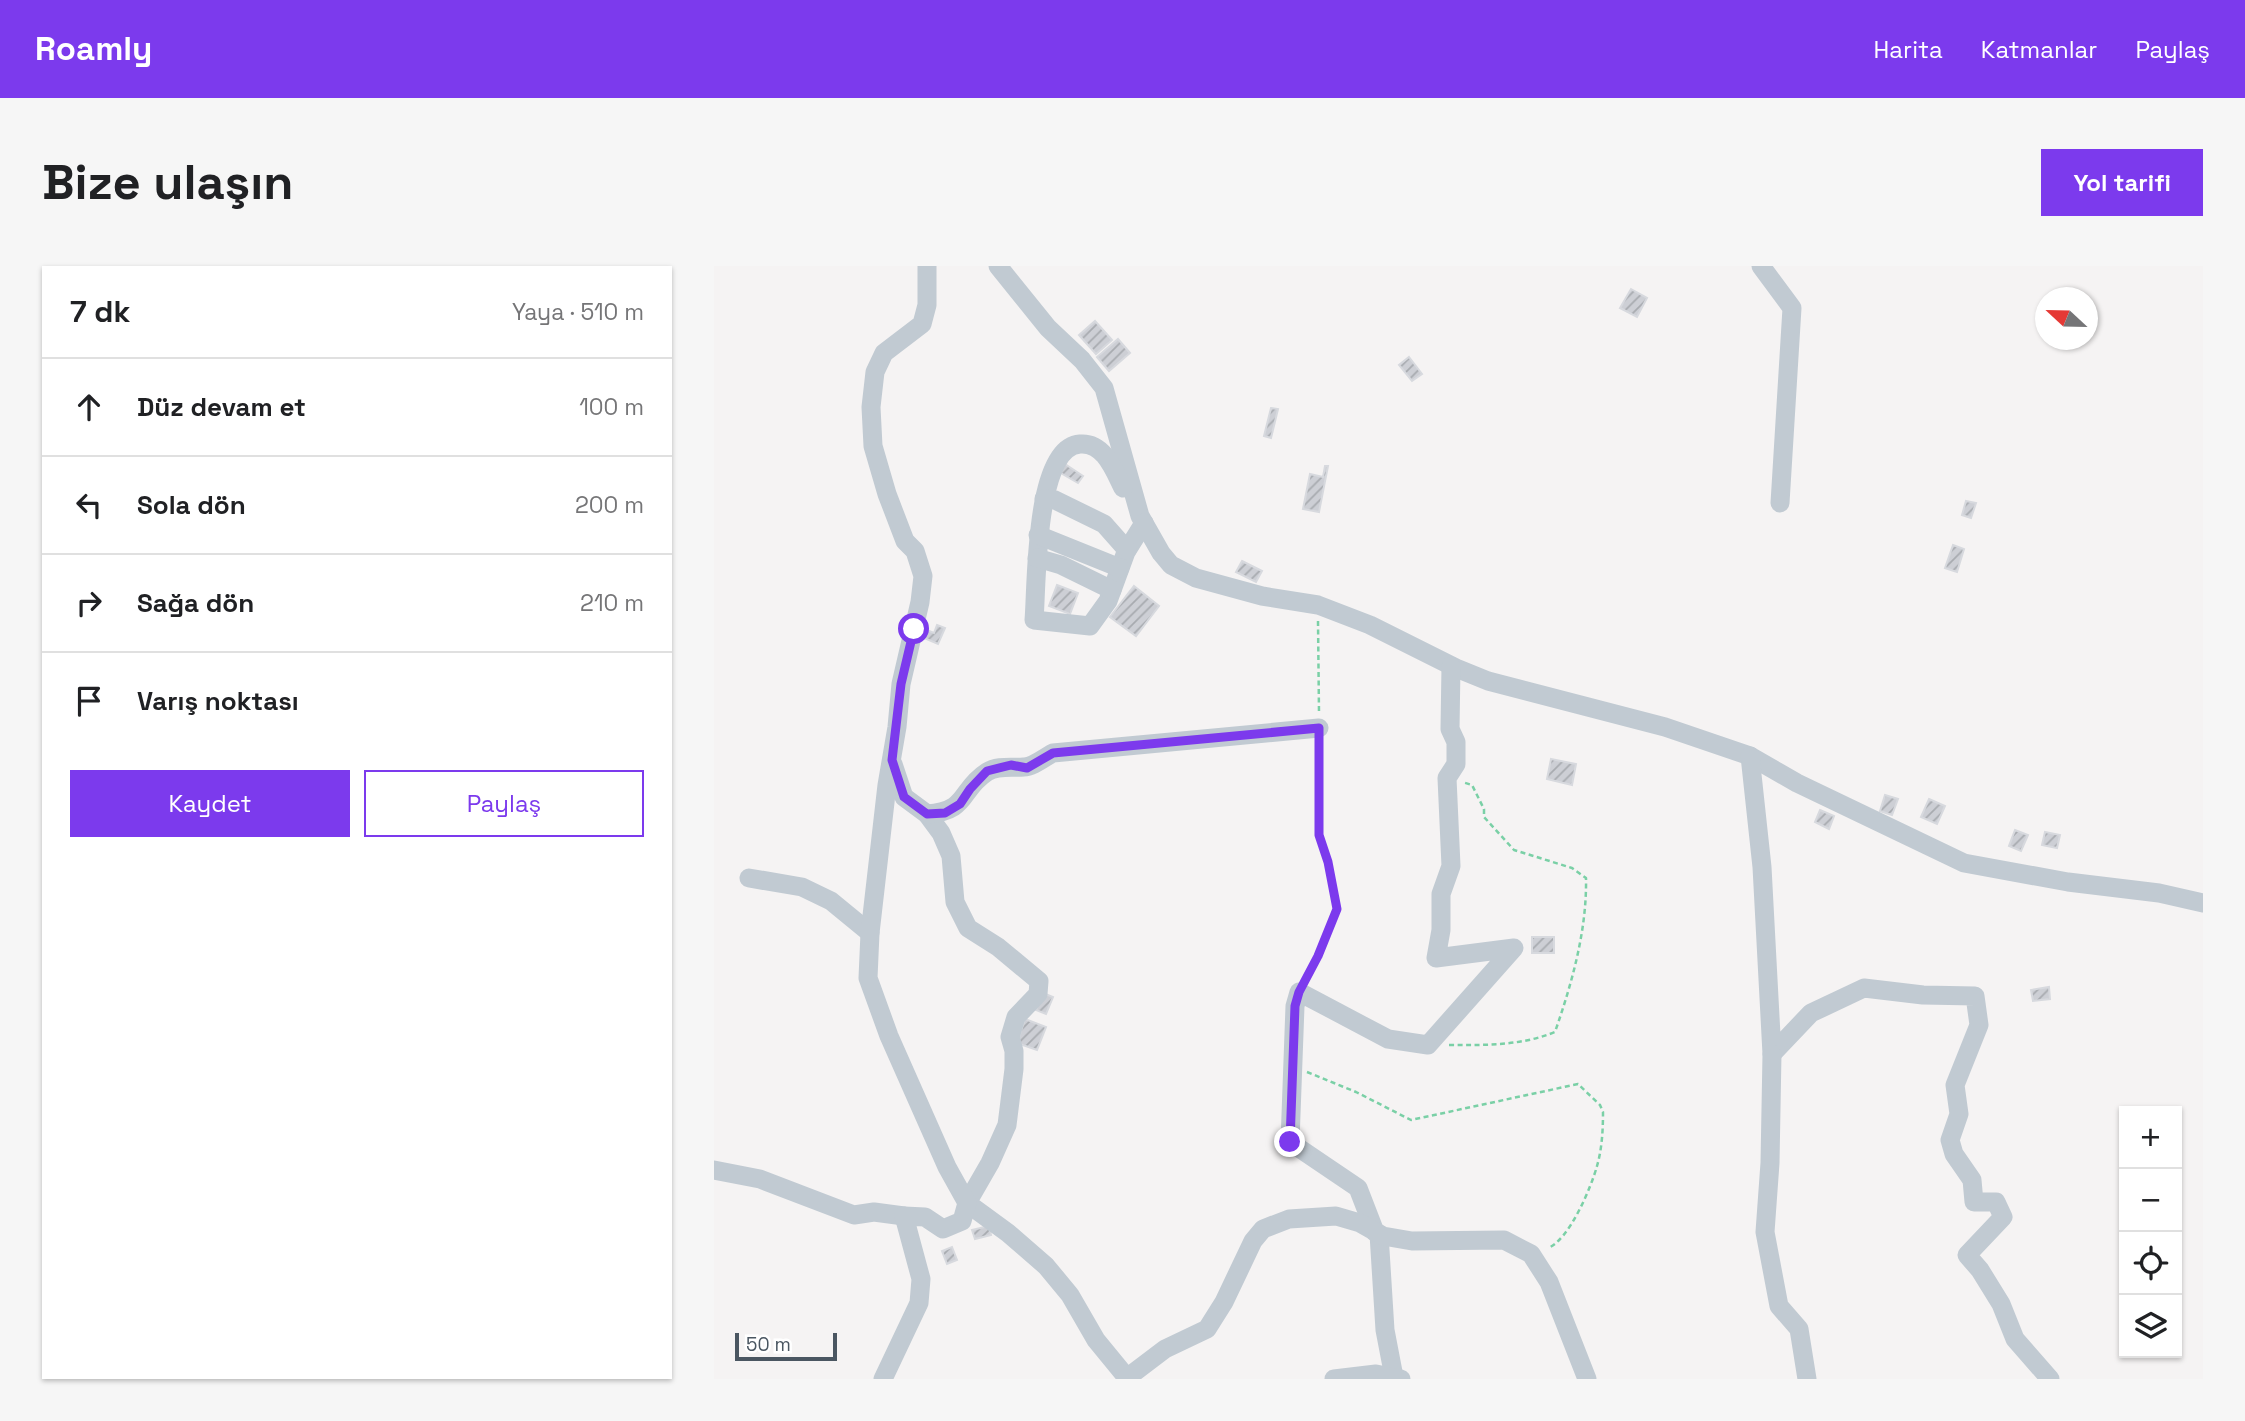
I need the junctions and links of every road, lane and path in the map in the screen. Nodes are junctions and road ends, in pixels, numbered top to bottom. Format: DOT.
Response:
graph roads {
  1 [pos="927,266"];
  2 [pos="998,266"];
  3 [pos="1761,266"];
  4 [pos="1044,499"];
  5 [pos="1780,503"];
  6 [pos="1142,519"];
  7 [pos="1038,535"];
  8 [pos="1037,558"];
  9 [pos="1124,559"];
  10 [pos="1112,590"];
  11 [pos="1318,605"];
  12 [pos="1451,666"];
  13 [pos="1319,728"];
  14 [pos="1749,756"];
  15 [pos="892,760"];
  16 [pos="1447,778"];
  17 [pos="927,814"];
  18 [pos="749,878"];
  19 [pos="2203,903"];
  20 [pos="870,933"];
  21 [pos="1299,992"];
  22 [pos="1428,1045"];
  23 [pos="1772,1054"];
  24 [pos="1293,1067"];
  25 [pos="714,1170"];
  26 [pos="967,1203"];
  27 [pos="904,1216"];
  28 [pos="1377,1233"];
  29 [pos="1531,1254"];
  30 [pos="1128,1378"];
  31 [pos="1397,1378"];
  32 [pos="883,1379"];
  33 [pos="1334,1379"];
  34 [pos="1587,1379"];
  35 [pos="1807,1379"];
  36 [pos="2050,1379"];
  1 -- 15 [label="street"];
  2 -- 6 [label="street"];
  3 -- 5 [label="street"];
  4 -- 6 [label="street"];
  4 -- 7 [label="street"];
  4 -- 9 [label="street"];
  6 -- 9 [label="street"];
  6 -- 11 [label="street"];
  7 -- 8 [label="street"];
  7 -- 9 [label="street"];
  8 -- 10 [label="street"];
  8 -- 10 [label="street"];
  9 -- 10 [label="street"];
  11 -- 12 [label="street"];
  11 -- 13 [label="path"];
  12 -- 14 [label="street"];
  12 -- 16 [label="street"];
  13 -- 17 [label="street"];
  13 -- 21 [label="path"];
  14 -- 19 [label="street"];
  14 -- 23 [label="street"];
  15 -- 17 [label="street"];
  15 -- 20 [label="street"];
  16 -- 22 [label="street"];
  16 -- 22 [label="path"];
  17 -- 26 [label="street"];
  18 -- 20 [label="street"];
  20 -- 26 [label="street"];
  21 -- 22 [label="street"];
  21 -- 24 [label="street"];
  23 -- 35 [label="street"];
  23 -- 36 [label="street"];
  24 -- 28 [label="street"];
  24 -- 29 [label="path"];
  25 -- 27 [label="street"];
  26 -- 27 [label="street"];
  26 -- 30 [label="street"];
  27 -- 32 [label="street"];
  28 -- 29 [label="street"];
  28 -- 30 [label="street"];
  28 -- 31 [label="street"];
  29 -- 34 [label="street"];
  31 -- 33 [label="street"];
}
